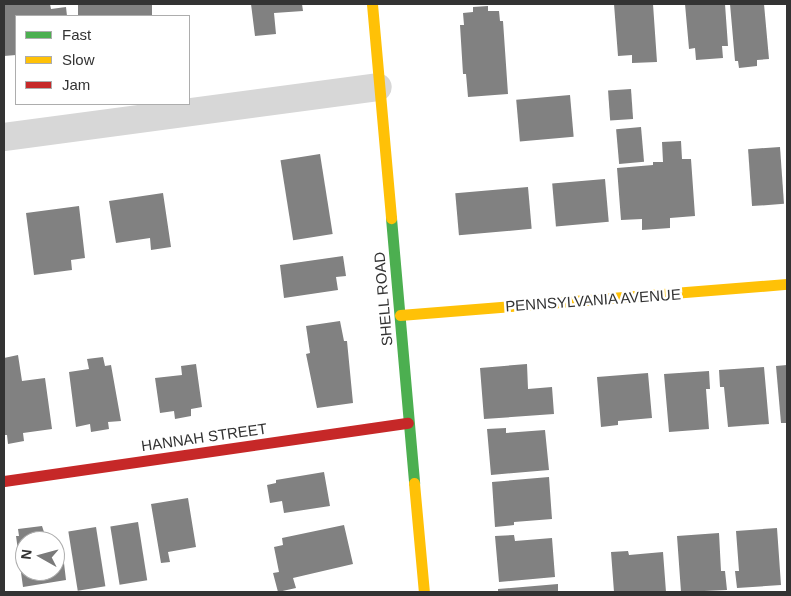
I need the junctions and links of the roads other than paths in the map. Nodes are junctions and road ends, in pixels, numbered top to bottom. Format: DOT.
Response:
graph roads {
  1 [pos="372,4"];
  2 [pos="378,86"];
  3 [pos="4,137"];
  4 [pos="787,284"];
  5 [pos="400,315"];
  6 [pos="408,423"];
  7 [pos="4,481"];
  8 [pos="424,592"];
  1 -- 2 [label="street, SHELL ROAD"];
  2 -- 3 [label="street"];
  2 -- 5 [label="street, SHELL ROAD"];
  4 -- 5 [label="street, PENNSYLVANIA AVENUE"];
  5 -- 6 [label="street, SHELL ROAD"];
  6 -- 7 [label="street, HANNAH STREET"];
  6 -- 8 [label="street, SHELL ROAD"];
}
